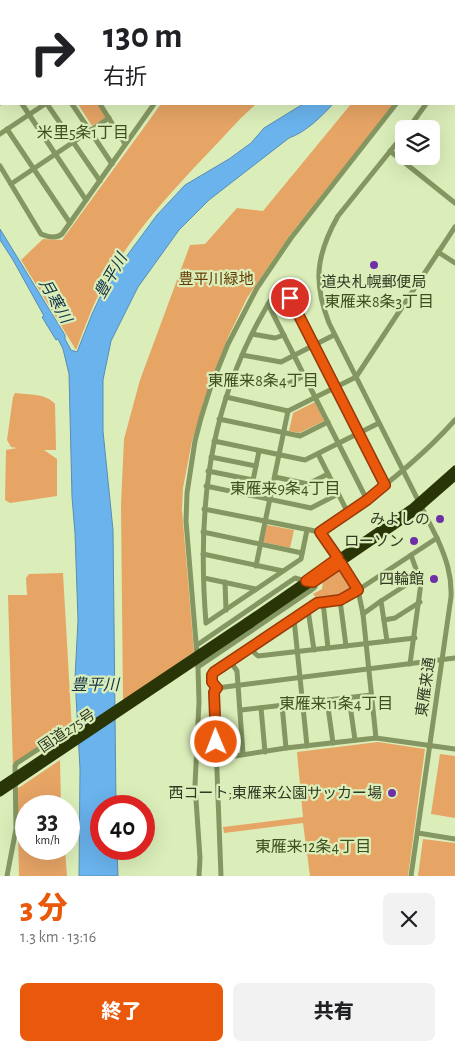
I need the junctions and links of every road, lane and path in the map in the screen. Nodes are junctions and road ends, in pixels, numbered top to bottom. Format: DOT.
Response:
graph roads {
  1 [pos="23,105"];
  2 [pos="44,105"];
  3 [pos="47,105"];
  4 [pos="73,105"];
  5 [pos="101,105"];
  6 [pos="153,105"];
  7 [pos="395,105"];
  8 [pos="425,105"];
  9 [pos="29,114"];
  10 [pos="109,118"];
  11 [pos="414,120"];
  12 [pos="7,129"];
  13 [pos="90,131"];
  14 [pos="0,134"];
  15 [pos="74,142"];
  16 [pos="125,144"];
  17 [pos="395,145"];
  18 [pos="390,151"];
  19 [pos="56,154"];
  20 [pos="112,164"];
  21 [pos="0,166"];
  22 [pos="34,169"];
  23 [pos="100,181"];
  24 [pos="11,184"];
  25 [pos="86,200"];
  26 [pos="455,203"];
  27 [pos="70,223"];
  28 [pos="455,227"];
  29 [pos="438,252"];
  30 [pos="455,263"];
  31 [pos="268,304"];
  32 [pos="252,334"];
  33 [pos="284,335"];
  34 [pos="334,335"];
  35 [pos="315,345"];
  36 [pos="242,355"];
  37 [pos="294,355"];
  38 [pos="233,376"];
  39 [pos="304,376"];
  40 [pos="356,377"];
  41 [pos="336,387"];
  42 [pos="226,397"];
  43 [pos="315,397"];
  44 [pos="288,411"];
  45 [pos="219,419"];
  46 [pos="455,420"];
  47 [pos="328,422"];
  48 [pos="379,423"];
  49 [pos="284,432"];
  50 [pos="359,433"];
  51 [pos="214,441"];
  52 [pos="338,443"];
  53 [pos="259,451"];
  54 [pos="318,454"];
  55 [pos="280,455"];
  56 [pos="211,457"];
  57 [pos="256,466"];
  58 [pos="455,469"];
  59 [pos="403,470"];
  60 [pos="208,471"];
  61 [pos="328,474"];
  62 [pos="455,476"];
  63 [pos="275,477"];
  64 [pos="253,480"];
  65 [pos="385,485"];
  66 [pos="206,486"];
  67 [pos="338,494"];
  68 [pos="250,495"];
  69 [pos="271,499"];
  70 [pos="367,500"];
  71 [pos="420,504"];
  72 [pos="204,509"];
  73 [pos="348,513"];
  74 [pos="266,521"];
  75 [pos="307,530"];
  76 [pos="203,532"];
  77 [pos="320,532"];
  78 [pos="437,538"];
  79 [pos="261,544"];
  80 [pos="302,552"];
  81 [pos="203,554"];
  82 [pos="411,555"];
  83 [pos="339,561"];
  84 [pos="256,566"];
  85 [pos="283,571"];
  86 [pos="420,576"];
  87 [pos="204,578"];
  88 [pos="225,582"];
  89 [pos="309,582"];
  90 [pos="256,589"];
  91 [pos="358,590"];
  92 [pos="340,600"];
  93 [pos="381,601"];
  94 [pos="323,602"];
  95 [pos="420,602"];
  96 [pos="226,610"];
  97 [pos="308,610"];
  98 [pos="363,614"];
  99 [pos="294,619"];
  100 [pos="384,620"];
  101 [pos="248,623"];
  102 [pos="415,638"];
  103 [pos="386,641"];
  104 [pos="365,644"];
  105 [pos="197,645"];
  106 [pos="346,646"];
  107 [pos="249,648"];
  108 [pos="328,648"];
  109 [pos="314,650"];
  110 [pos="299,652"];
  111 [pos="455,658"];
  112 [pos="443,660"];
  113 [pos="230,661"];
  114 [pos="410,664"];
  115 [pos="198,667"];
  116 [pos="369,669"];
  117 [pos="301,677"];
  118 [pos="239,684"];
  119 [pos="217,688"];
  120 [pos="371,695"];
  121 [pos="349,698"];
  122 [pos="327,700"];
  123 [pos="304,703"];
  124 [pos="282,705"];
  125 [pos="261,708"];
  126 [pos="241,710"];
  127 [pos="376,738"];
  128 [pos="52,740"];
  129 [pos="355,740"];
  130 [pos="333,743"];
  131 [pos="307,746"];
  132 [pos="430,746"];
  133 [pos="286,748"];
  134 [pos="455,749"];
  135 [pos="265,752"];
  136 [pos="244,754"];
  137 [pos="216,759"];
  138 [pos="0,786"];
  139 [pos="0,793"];
  140 [pos="418,833"];
  141 [pos="455,839"];
  142 [pos="7,876"];
  143 [pos="199,876"];
  144 [pos="220,876"];
  145 [pos="412,876"];
  1 -- 9 [label="street"];
  2 -- 9 [label="street"];
  3 -- 15 [label="street"];
  4 -- 13 [label="street"];
  5 -- 10 [label="street"];
  6 -- 16 [label="street"];
  7 -- 105 [label="street"];
  8 -- 11 [label="street"];
  9 -- 12 [label="street"];
  9 -- 19 [label="street"];
  10 -- 13 [label="street"];
  10 -- 16 [label="street"];
  12 -- 14 [label="street"];
  12 -- 22 [label="street"];
  13 -- 15 [label="street"];
  13 -- 20 [label="street"];
  15 -- 19 [label="street"];
  15 -- 23 [label="street"];
  16 -- 20 [label="street"];
  17 -- 18 [label="street, 東雁来通"];
  18 -- 26 [label="street"];
  18 -- 34 [label="street, 東雁来通"];
  19 -- 22 [label="street"];
  19 -- 25 [label="street"];
  20 -- 23 [label="street"];
  21 -- 24 [label="street"];
  22 -- 24 [label="street"];
  22 -- 27 [label="street"];
  23 -- 25 [label="street"];
  24 -- 27 [label="street"];
  25 -- 27 [label="street"];
  28 -- 29 [label="street"];
  29 -- 30 [label="street"];
  29 -- 40 [label="street"];
  31 -- 32 [label="street"];
  31 -- 33 [label="street"];
  31 -- 35 [label="street"];
  32 -- 33 [label="street"];
  32 -- 36 [label="street"];
  33 -- 37 [label="street"];
  34 -- 35 [label="street"];
  34 -- 40 [label="street, 東雁来通"];
  35 -- 37 [label="street"];
  35 -- 41 [label="street"];
  36 -- 37 [label="street"];
  36 -- 38 [label="street"];
  37 -- 39 [label="street"];
  38 -- 39 [label="street"];
  38 -- 42 [label="street"];
  39 -- 43 [label="street"];
  40 -- 41 [label="street"];
  40 -- 48 [label="street, 東雁来通"];
  41 -- 43 [label="street"];
  41 -- 50 [label="street"];
  42 -- 44 [label="street"];
  42 -- 45 [label="street"];
  43 -- 44 [label="street"];
  43 -- 47 [label="street"];
  44 -- 49 [label="street"];
  45 -- 49 [label="street"];
  45 -- 51 [label="street"];
  46 -- 59 [label="street"];
  47 -- 49 [label="street"];
  47 -- 52 [label="street"];
  48 -- 50 [label="street"];
  48 -- 59 [label="street, 東雁来通"];
  49 -- 55 [label="street"];
  50 -- 52 [label="street"];
  50 -- 65 [label="street"];
  51 -- 53 [label="street"];
  51 -- 56 [label="street"];
  52 -- 54 [label="street"];
  52 -- 70 [label="street"];
  53 -- 55 [label="street"];
  53 -- 57 [label="street"];
  54 -- 55 [label="street"];
  54 -- 61 [label="street"];
  55 -- 63 [label="street"];
  56 -- 57 [label="street"];
  56 -- 60 [label="street"];
  57 -- 64 [label="street"];
  58 -- 71 [label="highway"];
  59 -- 65 [label="street"];
  59 -- 71 [label="street, 東雁来通"];
  60 -- 64 [label="street"];
  60 -- 66 [label="street"];
  61 -- 63 [label="street"];
  61 -- 67 [label="street"];
  62 -- 71 [label="highway"];
  63 -- 69 [label="street"];
  64 -- 68 [label="street"];
  65 -- 70 [label="street"];
  66 -- 68 [label="street"];
  66 -- 72 [label="street"];
  67 -- 69 [label="street"];
  67 -- 73 [label="street"];
  68 -- 69 [label="street"];
  69 -- 74 [label="street"];
  70 -- 73 [label="street"];
  71 -- 78 [label="street, 東雁来通"];
  71 -- 83 [label="highway"];
  72 -- 74 [label="street"];
  72 -- 76 [label="street"];
  73 -- 77 [label="street"];
  74 -- 75 [label="street"];
  74 -- 79 [label="street"];
  75 -- 77 [label="street"];
  75 -- 80 [label="street"];
  76 -- 79 [label="street"];
  76 -- 81 [label="street"];
  77 -- 83 [label="street"];
  78 -- 82 [label="street"];
  78 -- 112 [label="street, 東雁来通"];
  79 -- 80 [label="street"];
  79 -- 84 [label="street"];
  80 -- 85 [label="street"];
  81 -- 84 [label="street"];
  81 -- 87 [label="street"];
  82 -- 86 [label="street"];
  82 -- 91 [label="street"];
  83 -- 89 [label="highway"];
  83 -- 91 [label="street"];
  84 -- 85 [label="street"];
  85 -- 90 [label="street"];
  86 -- 93 [label="street"];
  86 -- 95 [label="street"];
  87 -- 88 [label="street"];
  87 -- 96 [label="street"];
  88 -- 90 [label="street"];
  88 -- 96 [label="street"];
  89 -- 101 [label="highway"];
  89 -- 105 [label="street"];
  89 -- 115 [label="street"];
  90 -- 96 [label="street"];
  91 -- 92 [label="street"];
  91 -- 98 [label="street"];
  92 -- 94 [label="street"];
  92 -- 106 [label="street"];
  93 -- 98 [label="street"];
  93 -- 100 [label="street"];
  94 -- 97 [label="street"];
  94 -- 108 [label="street"];
  95 -- 100 [label="street"];
  95 -- 102 [label="street"];
  97 -- 99 [label="street"];
  97 -- 109 [label="street"];
  98 -- 104 [label="street"];
  99 -- 107 [label="street"];
  99 -- 110 [label="street"];
  100 -- 103 [label="street"];
  101 -- 138 [label="highway, 国道275号, bridge"];
  101 -- 139 [label="highway, 国道275号, bridge"];
  102 -- 103 [label="street"];
  102 -- 114 [label="street"];
  103 -- 104 [label="street"];
  104 -- 106 [label="street"];
  104 -- 116 [label="street"];
  105 -- 115 [label="street"];
  106 -- 108 [label="street"];
  107 -- 110 [label="street"];
  107 -- 113 [label="street"];
  108 -- 109 [label="street"];
  109 -- 110 [label="street"];
  110 -- 117 [label="street"];
  111 -- 112 [label="street"];
  112 -- 114 [label="street"];
  112 -- 132 [label="street, 東雁来通"];
  113 -- 118 [label="street"];
  113 -- 119 [label="street"];
  114 -- 116 [label="street"];
  115 -- 143 [label="street"];
  116 -- 117 [label="street"];
  116 -- 120 [label="street"];
  117 -- 118 [label="street"];
  117 -- 123 [label="street"];
  118 -- 119 [label="street"];
  118 -- 126 [label="street"];
  119 -- 137 [label="street"];
  120 -- 121 [label="street"];
  120 -- 127 [label="street"];
  121 -- 122 [label="street"];
  121 -- 129 [label="street"];
  122 -- 123 [label="street"];
  122 -- 130 [label="street"];
  123 -- 124 [label="street"];
  123 -- 131 [label="street"];
  124 -- 125 [label="street"];
  124 -- 133 [label="street"];
  125 -- 126 [label="street"];
  125 -- 135 [label="street"];
  126 -- 136 [label="street"];
  127 -- 129 [label="street"];
  127 -- 132 [label="street"];
  128 -- 142 [label="street"];
  129 -- 130 [label="street"];
  130 -- 131 [label="street"];
  131 -- 133 [label="street"];
  132 -- 134 [label="street"];
  132 -- 140 [label="street, 東雁来通"];
  133 -- 135 [label="street"];
  135 -- 136 [label="street"];
  136 -- 137 [label="street"];
  137 -- 144 [label="street"];
  140 -- 141 [label="street"];
  140 -- 145 [label="street, 東雁来通"];
}
